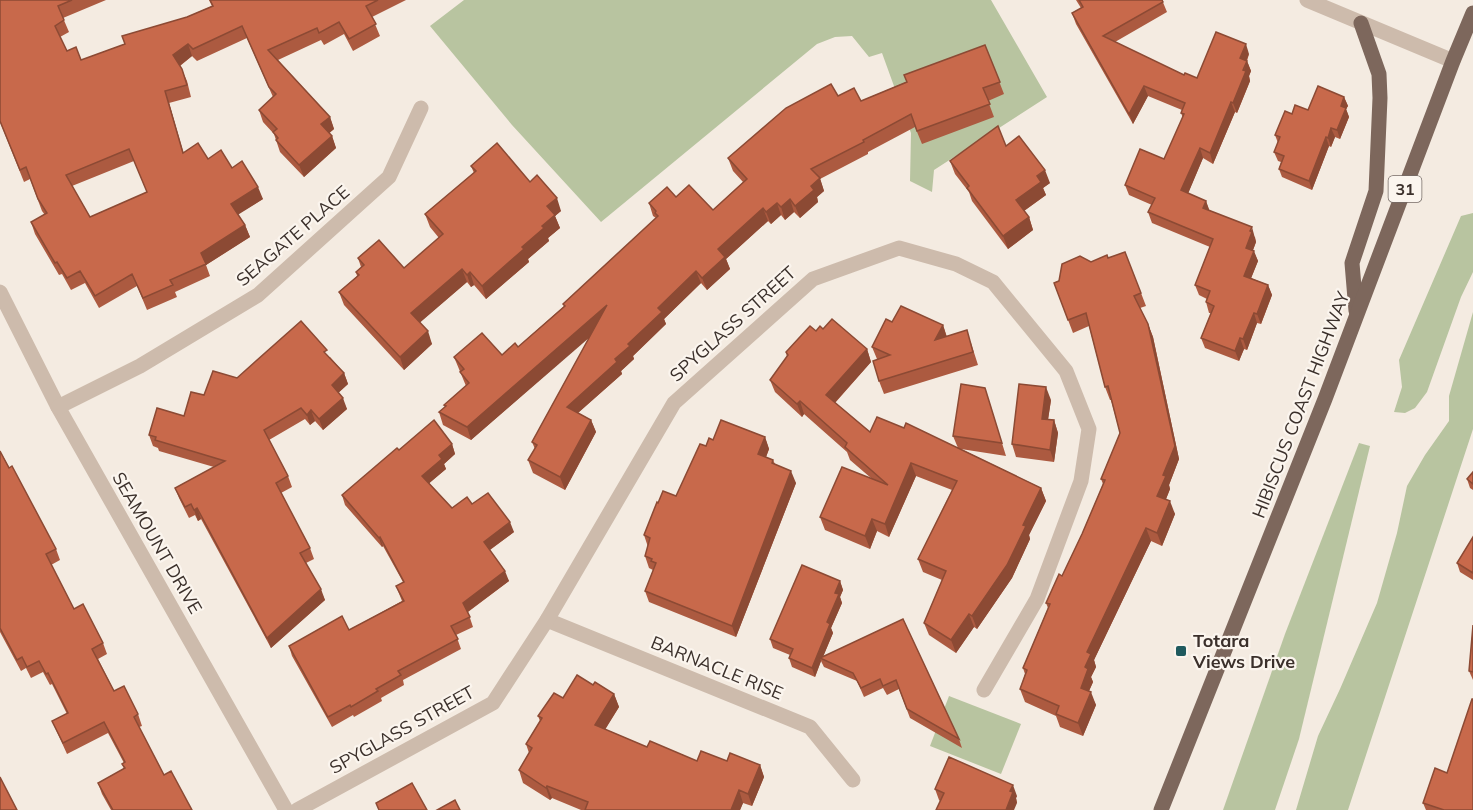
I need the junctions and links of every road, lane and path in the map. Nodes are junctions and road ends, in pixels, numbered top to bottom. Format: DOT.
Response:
graph roads {
  1 [pos="1307,0"];
  2 [pos="1473,13"];
  3 [pos="1361,23"];
  4 [pos="1453,61"];
  5 [pos="421,108"];
  6 [pos="0,292"];
  7 [pos="1356,317"];
  8 [pos="58,407"];
  9 [pos="547,620"];
  10 [pos="984,690"];
  11 [pos="853,780"];
  12 [pos="286,810"];
  13 [pos="297,810"];
  14 [pos="1161,810"];
  1 -- 3 [label="street"];
  2 -- 4 [label="main road, HIBISCUS COAST HIGHWAY / 31"];
  3 -- 4 [label="street"];
  3 -- 7 [label="main road"];
  4 -- 7 [label="main road, HIBISCUS COAST HIGHWAY / 31"];
  5 -- 8 [label="street, SEAGATE PLACE"];
  6 -- 8 [label="street, SEAMOUNT DRIVE"];
  7 -- 14 [label="main road, HIBISCUS COAST HIGHWAY / 31"];
  8 -- 12 [label="street, SEAMOUNT DRIVE"];
  9 -- 10 [label="street, SPYGLASS STREET"];
  9 -- 11 [label="street, BARNACLE RISE"];
  9 -- 13 [label="street, SPYGLASS STREET"];
}
